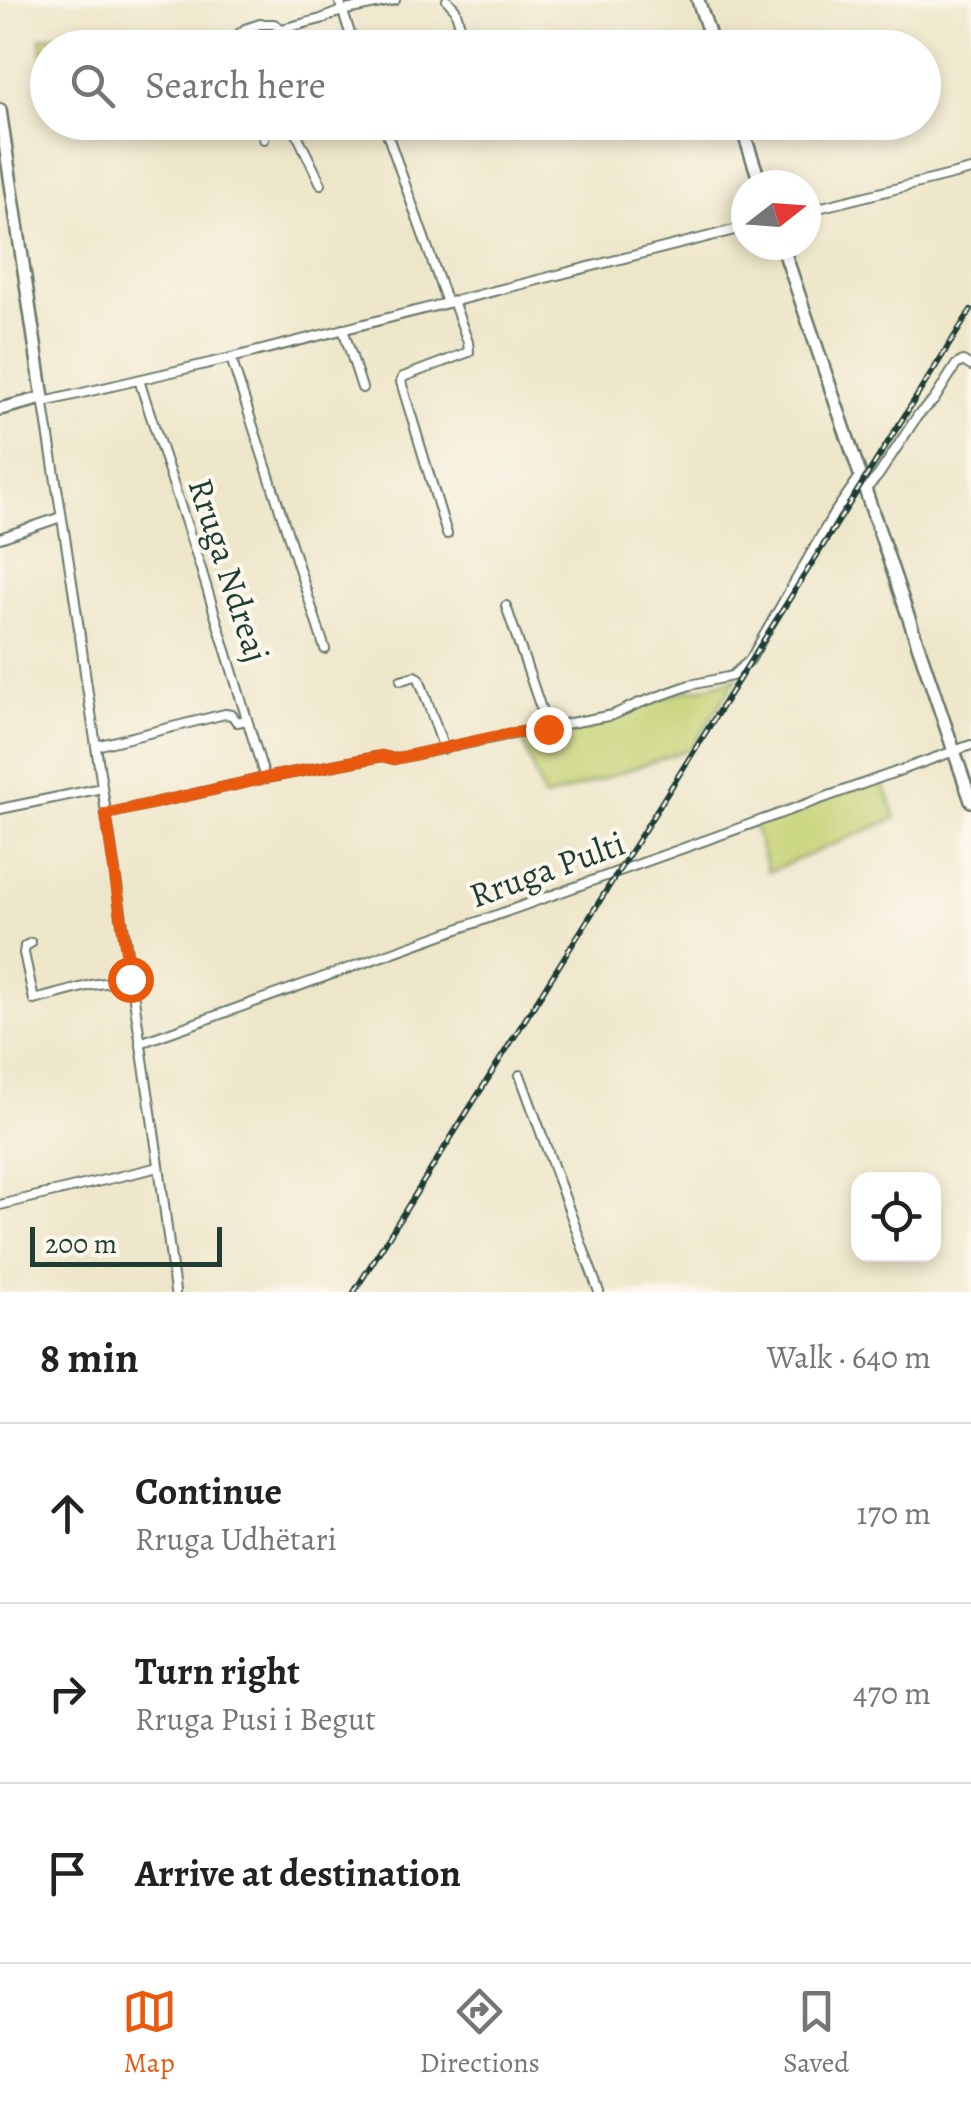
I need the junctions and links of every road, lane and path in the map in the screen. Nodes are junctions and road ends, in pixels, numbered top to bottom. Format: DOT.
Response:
graph roads {
  1 [pos="338,0"];
  2 [pos="395,0"];
  3 [pos="447,0"];
  4 [pos="698,0"];
  5 [pos="341,11"];
  6 [pos="282,29"];
  7 [pos="244,30"];
  8 [pos="348,30"];
  9 [pos="462,30"];
  10 [pos="708,30"];
  11 [pos="0,110"];
  12 [pos="300,140"];
  13 [pos="390,140"];
  14 [pos="746,140"];
  15 [pos="756,170"];
  16 [pos="971,170"];
  17 [pos="5,179"];
  18 [pos="321,184"];
  19 [pos="821,207"];
  20 [pos="731,231"];
  21 [pos="787,260"];
  22 [pos="450,302"];
  23 [pos="342,329"];
  24 [pos="231,358"];
  25 [pos="971,366"];
  26 [pos="139,380"];
  27 [pos="362,388"];
  28 [pos="43,400"];
  29 [pos="0,409"];
  30 [pos="863,482"];
  31 [pos="61,516"];
  32 [pos="447,534"];
  33 [pos="0,538"];
  34 [pos="506,606"];
  35 [pos="325,649"];
  36 [pos="401,680"];
  37 [pos="247,720"];
  38 [pos="548,729"];
  39 [pos="971,745"];
  40 [pos="96,746"];
  41 [pos="444,749"];
  42 [pos="954,750"];
  43 [pos="265,778"];
  44 [pos="102,788"];
  45 [pos="971,801"];
  46 [pos="0,809"];
  47 [pos="106,814"];
  48 [pos="31,943"];
  49 [pos="130,979"];
  50 [pos="140,1043"];
  51 [pos="520,1076"];
  52 [pos="159,1167"];
  53 [pos="0,1204"];
  54 [pos="176,1292"];
  55 [pos="598,1292"];
  1 -- 5 [label="street"];
  2 -- 5 [label="street"];
  3 -- 9 [label="street"];
  4 -- 10 [label="street"];
  5 -- 6 [label="street"];
  5 -- 8 [label="street"];
  6 -- 7 [label="street"];
  11 -- 17 [label="street"];
  12 -- 18 [label="street"];
  13 -- 22 [label="street"];
  14 -- 15 [label="street"];
  16 -- 19 [label="street"];
  17 -- 28 [label="street"];
  20 -- 22 [label="street"];
  21 -- 30 [label="street"];
  22 -- 23 [label="street"];
  22 -- 32 [label="street"];
  23 -- 24 [label="street"];
  23 -- 27 [label="street"];
  24 -- 26 [label="street"];
  24 -- 35 [label="street"];
  25 -- 30 [label="street"];
  26 -- 28 [label="street"];
  26 -- 37 [label="street, Rruga Ndreaj"];
  28 -- 29 [label="street"];
  28 -- 31 [label="street"];
  30 -- 38 [label="street"];
  30 -- 42 [label="street"];
  31 -- 33 [label="street"];
  31 -- 40 [label="street"];
  34 -- 38 [label="street"];
  36 -- 41 [label="street"];
  37 -- 40 [label="street"];
  37 -- 43 [label="street, Rruga Ndreaj"];
  38 -- 41 [label="street"];
  39 -- 42 [label="street, Rruga Pulti"];
  40 -- 44 [label="street"];
  41 -- 43 [label="street"];
  42 -- 45 [label="street"];
  42 -- 50 [label="street, Rruga Pulti"];
  43 -- 47 [label="street"];
  44 -- 46 [label="street"];
  44 -- 47 [label="street"];
  47 -- 49 [label="street"];
  48 -- 49 [label="street"];
  49 -- 50 [label="street"];
  50 -- 52 [label="street"];
  51 -- 55 [label="street"];
  52 -- 53 [label="street"];
  52 -- 54 [label="street"];
}
